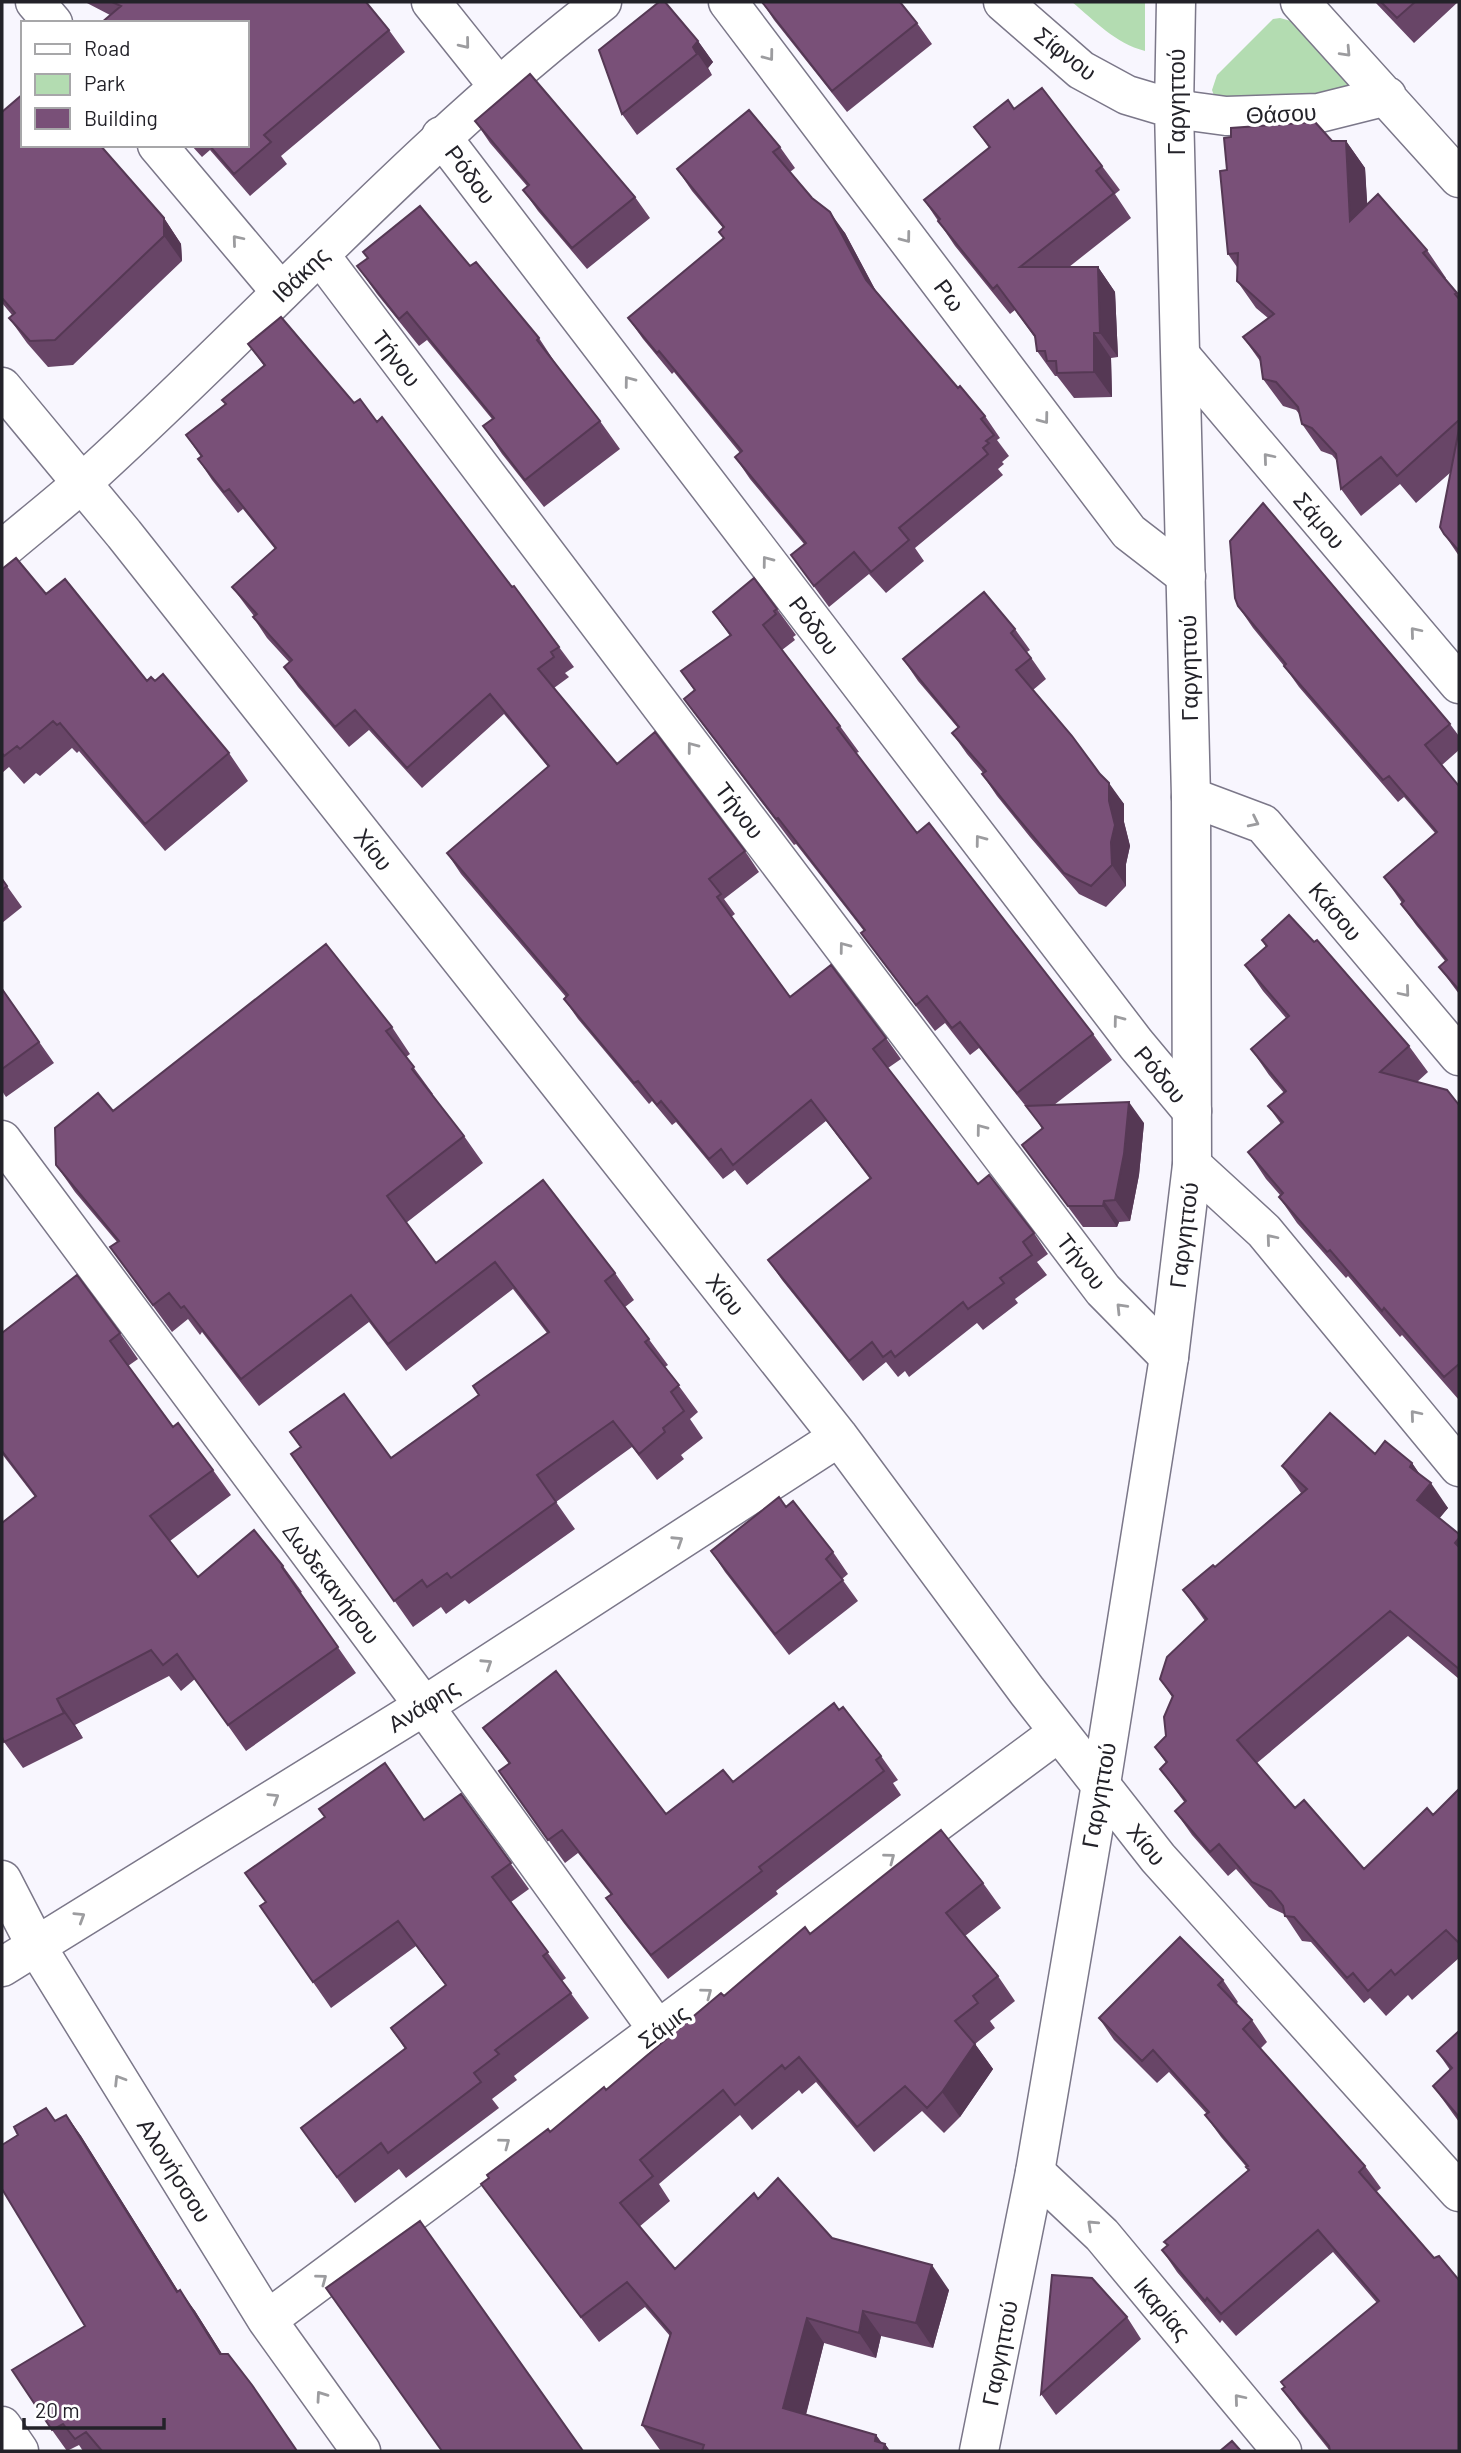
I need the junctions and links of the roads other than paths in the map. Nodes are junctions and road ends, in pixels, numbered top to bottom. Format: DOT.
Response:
graph roads {
  1 [pos="35,2"];
  2 [pos="431,2"];
  3 [pos="602,2"];
  4 [pos="728,2"];
  5 [pos="1003,2"];
  6 [pos="1176,2"];
  7 [pos="1300,2"];
  8 [pos="51,21"];
  9 [pos="498,86"];
  10 [pos="1387,96"];
  11 [pos="1174,108"];
  12 [pos="441,136"];
  13 [pos="159,147"];
  14 [pos="1457,169"];
  15 [pos="320,255"];
  16 [pos="281,292"];
  17 [pos="1181,356"];
  18 [pos="2,387"];
  19 [pos="83,482"];
  20 [pos="2,550"];
  21 [pos="1186,576"];
  22 [pos="1459,684"];
  23 [pos="1191,797"];
  24 [pos="1459,1056"];
  25 [pos="1192,1111"];
  26 [pos="2,1140"];
  27 [pos="1192,1165"];
  28 [pos="1169,1357"];
  29 [pos="839,1437"];
  30 [pos="1459,1467"];
  31 [pos="424,1706"];
  32 [pos="1059,1732"];
  33 [pos="1101,1784"];
  34 [pos="2,1880"];
  35 [pos="36,1944"];
  36 [pos="2,1967"];
  37 [pos="658,2030"];
  38 [pos="1035,2172"];
  39 [pos="1459,2192"];
  40 [pos="267,2320"];
  41 [pos="2,2426"];
  42 [pos="19,2451"];
  43 [pos="360,2451"];
  44 [pos="979,2451"];
  45 [pos="1282,2451"];
  1 -- 8 [label="street"];
  2 -- 9 [label="street, one-way"];
  3 -- 9 [label="street, Ιθάκης"];
  4 -- 21 [label="street, Ρω, one-way"];
  5 -- 11 [label="street, Σίφνου"];
  6 -- 11 [label="street, Γαργηττού"];
  7 -- 10 [label="street, one-way"];
  9 -- 12 [label="street, Ιθάκης"];
  10 -- 11 [label="street, Θάσου"];
  10 -- 14 [label="street"];
  11 -- 17 [label="street, Γαργηττού"];
  12 -- 15 [label="street, Ιθάκης"];
  25 -- 12 [label="street, Ρόδου, one-way"];
  16 -- 13 [label="street, one-way"];
  15 -- 16 [label="street, Ιθάκης"];
  28 -- 15 [label="street, Τήνου, one-way"];
  16 -- 19 [label="street, Ιθάκης"];
  17 -- 21 [label="street, Γαργηττού"];
  22 -- 17 [label="street, Σάμου, one-way"];
  18 -- 19 [label="street, Χίου"];
  19 -- 20 [label="street, Ιθάκης"];
  19 -- 29 [label="street, Χίου"];
  21 -- 23 [label="street, Γαργηττού"];
  23 -- 24 [label="street, Κάσου, one-way"];
  23 -- 25 [label="street, Γαργηττού"];
  25 -- 27 [label="street, Γαργηττού"];
  26 -- 31 [label="street, Δωδεκανήσου"];
  27 -- 28 [label="street, Γαργηττού"];
  30 -- 27 [label="street, one-way"];
  28 -- 33 [label="street, Γαργηττού"];
  31 -- 29 [label="street, Ανάφης, one-way"];
  29 -- 32 [label="street, Χίου"];
  35 -- 31 [label="street, Ανάφης, one-way"];
  31 -- 37 [label="street, Δωδεκανήσου"];
  32 -- 33 [label="street, Χίου"];
  37 -- 32 [label="street, Σάμις, one-way"];
  33 -- 38 [label="street, Γαργηττού"];
  33 -- 39 [label="street, Χίου"];
  34 -- 35 [label="street, Αλονήσσου"];
  35 -- 36 [label="street, Ανάφης"];
  40 -- 35 [label="street, Αλονήσσου, one-way"];
  40 -- 37 [label="street, Σάμις, one-way"];
  38 -- 44 [label="street, Γαργηττού"];
  45 -- 38 [label="street, Ικαρίας, one-way"];
  43 -- 40 [label="street, Αλονήσσου, one-way"];
  41 -- 42 [label="street"];
}
